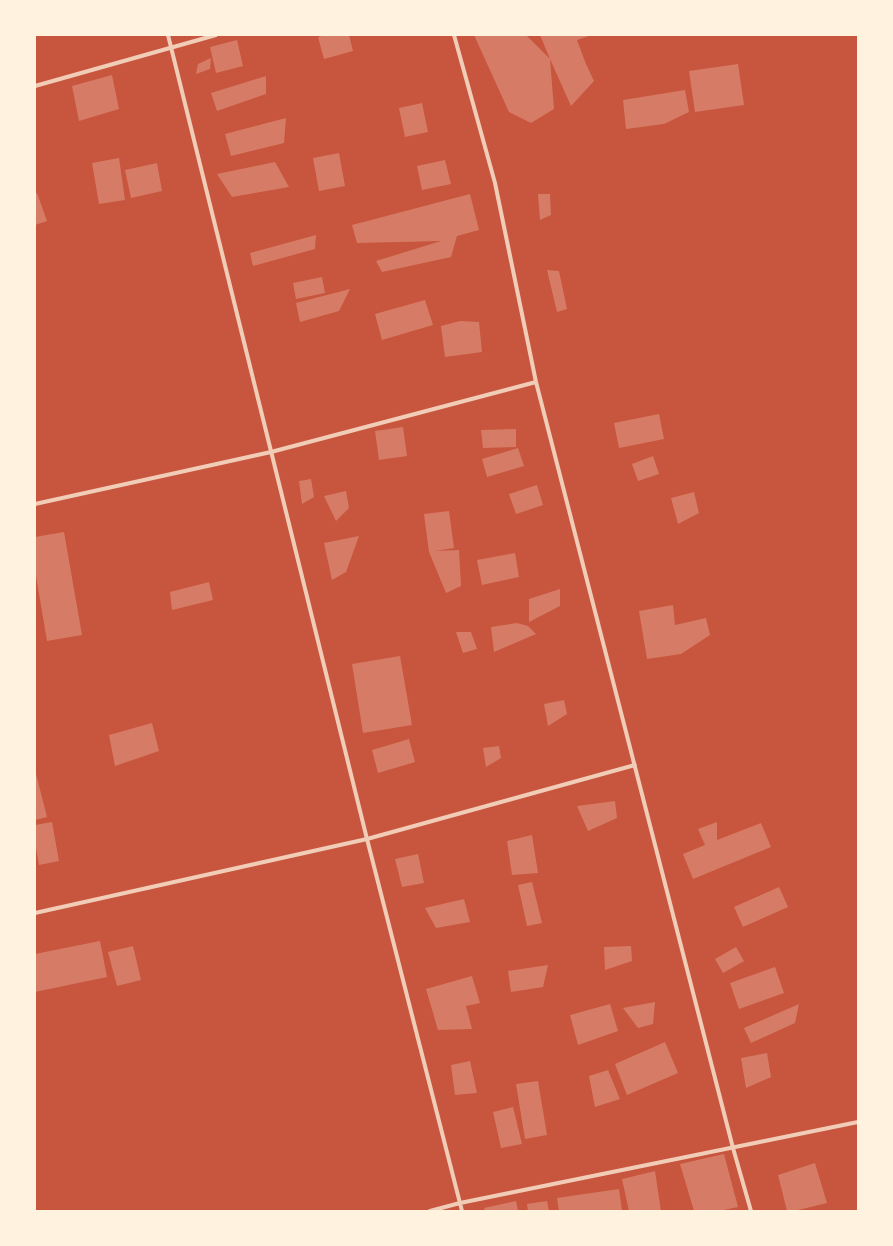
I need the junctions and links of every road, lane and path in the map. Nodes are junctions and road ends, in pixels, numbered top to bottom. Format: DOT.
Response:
graph roads {
  1 [pos="168,35"];
  2 [pos="216,35"];
  3 [pos="454,35"];
  4 [pos="171,47"];
  5 [pos="35,86"];
  6 [pos="536,382"];
  7 [pos="271,452"];
  8 [pos="35,504"];
  9 [pos="635,765"];
  10 [pos="367,839"];
  11 [pos="35,913"];
  12 [pos="858,1122"];
  13 [pos="733,1148"];
  14 [pos="460,1203"];
  15 [pos="430,1211"];
  16 [pos="462,1211"];
  17 [pos="751,1211"];
  1 -- 4 [label="street"];
  2 -- 4 [label="street"];
  3 -- 6 [label="street"];
  4 -- 5 [label="street"];
  4 -- 7 [label="street"];
  6 -- 7 [label="street"];
  6 -- 9 [label="street"];
  7 -- 8 [label="street"];
  7 -- 10 [label="street"];
  9 -- 10 [label="street"];
  9 -- 13 [label="street"];
  10 -- 11 [label="street"];
  10 -- 14 [label="street"];
  12 -- 13 [label="street"];
  13 -- 14 [label="street"];
  13 -- 17 [label="street"];
  14 -- 15 [label="street"];
  14 -- 16 [label="street"];
}
